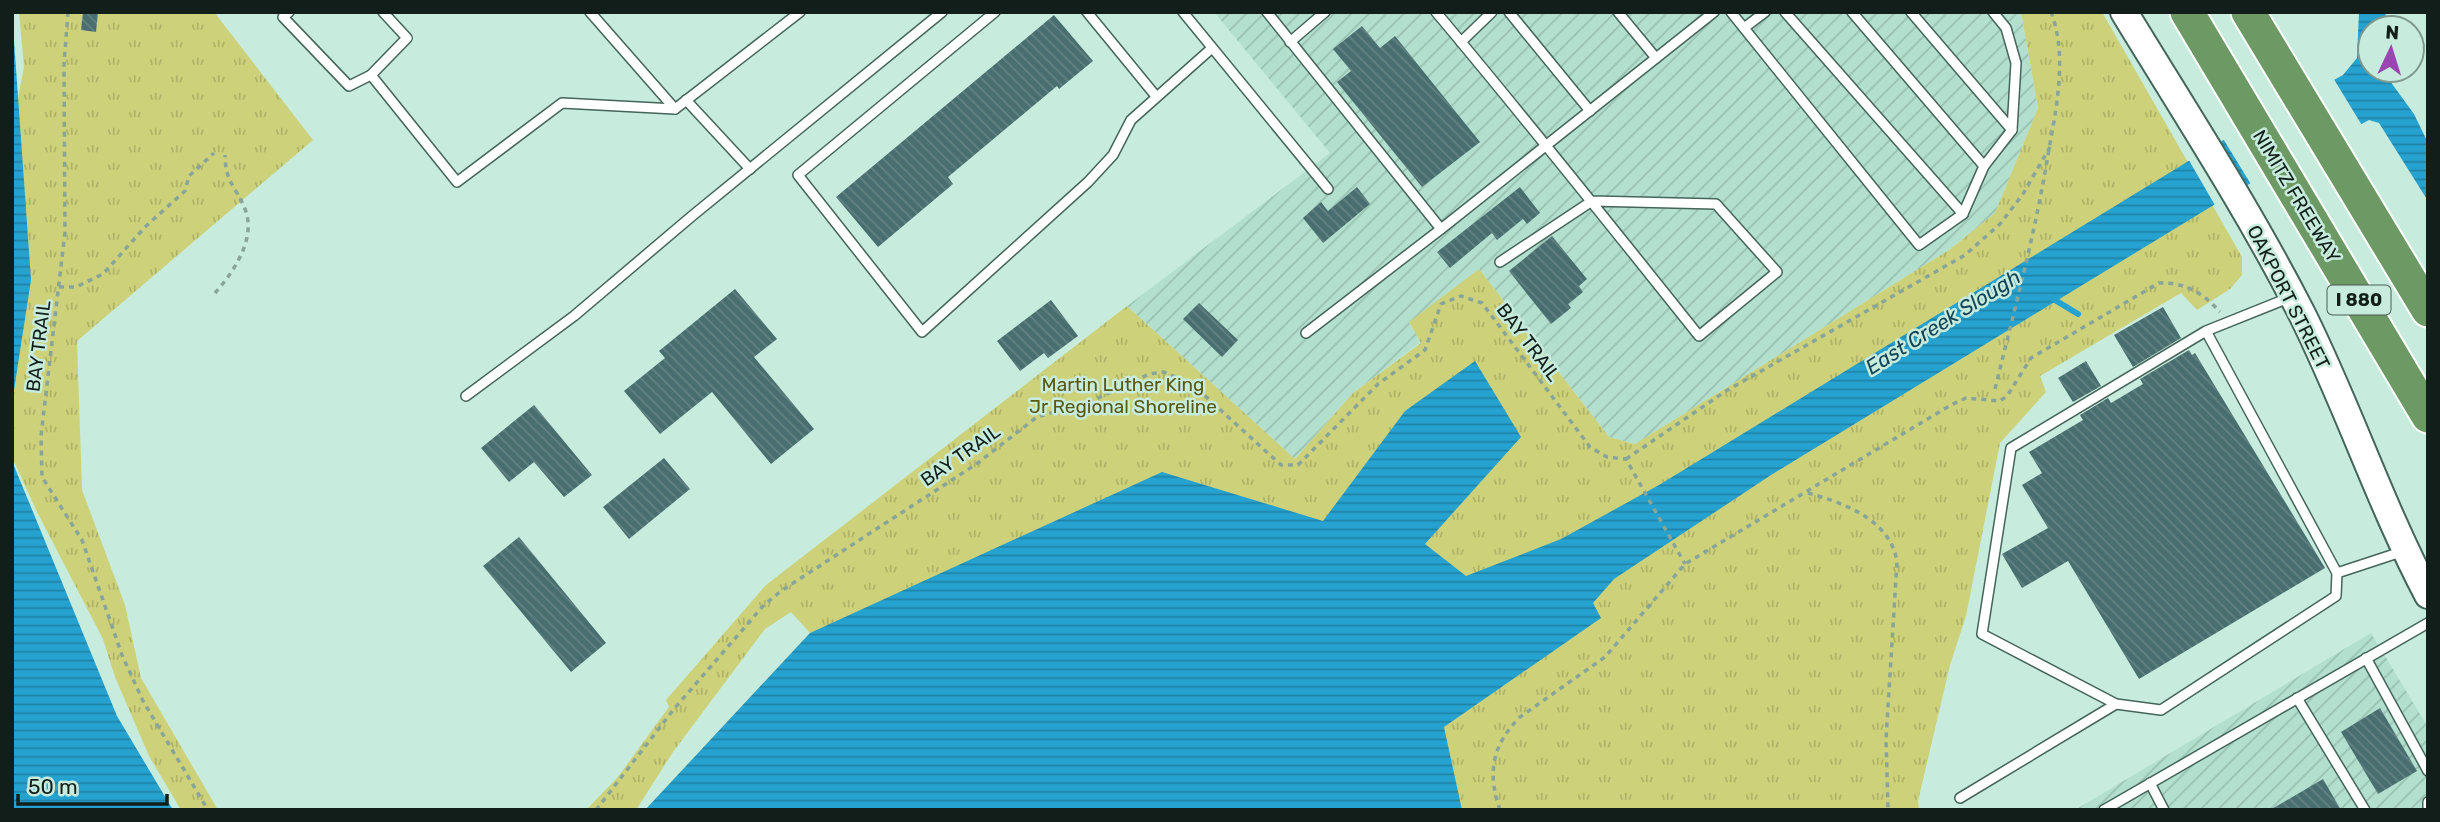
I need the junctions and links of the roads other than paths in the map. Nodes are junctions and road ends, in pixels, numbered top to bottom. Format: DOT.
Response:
graph roads {
  1 [pos="289,12"];
  2 [pos="383,12"];
  3 [pos="590,12"];
  4 [pos="800,12"];
  5 [pos="942,12"];
  6 [pos="995,12"];
  7 [pos="1087,12"];
  8 [pos="1183,12"];
  9 [pos="1267,12"];
  10 [pos="1325,12"];
  11 [pos="1436,12"];
  12 [pos="1492,12"];
  13 [pos="1509,12"];
  14 [pos="1618,12"];
  15 [pos="1714,12"];
  16 [pos="1731,12"];
  17 [pos="1765,12"];
  18 [pos="1785,12"];
  19 [pos="1852,12"];
  20 [pos="1911,12"];
  21 [pos="1993,12"];
  22 [pos="2124,12"];
  23 [pos="2187,12"];
  24 [pos="2248,12"];
  25 [pos="1744,28"];
  26 [pos="1290,42"];
  27 [pos="1461,42"];
  28 [pos="1212,48"];
  29 [pos="1656,58"];
  30 [pos="371,75"];
  31 [pos="1156,95"];
  32 [pos="686,100"];
  33 [pos="675,108"];
  34 [pos="1590,111"];
  35 [pos="2012,130"];
  36 [pos="1547,145"];
  37 [pos="1984,166"];
  38 [pos="750,169"];
  39 [pos="1328,189"];
  40 [pos="1592,201"];
  41 [pos="1963,214"];
  42 [pos="1441,229"];
  43 [pos="1500,262"];
  44 [pos="2292,296"];
  45 [pos="2428,310"];
  46 [pos="2206,331"];
  47 [pos="1306,333"];
  48 [pos="466,396"];
  49 [pos="2428,416"];
  50 [pos="2404,551"];
  51 [pos="2337,573"];
  52 [pos="2428,595"];
  53 [pos="2428,623"];
  54 [pos="2366,658"];
  55 [pos="2297,698"];
  56 [pos="2116,704"];
  57 [pos="2428,771"];
  58 [pos="2150,783"];
  59 [pos="1960,798"];
  60 [pos="2104,810"];
  61 [pos="2164,810"];
  62 [pos="2365,810"];
  1 -- 30 [label="lane"];
  2 -- 30 [label="lane"];
  3 -- 33 [label="lane"];
  4 -- 32 [label="lane"];
  5 -- 38 [label="lane"];
  6 -- 31 [label="lane"];
  7 -- 31 [label="lane"];
  8 -- 28 [label="lane"];
  9 -- 26 [label="lane"];
  10 -- 26 [label="lane"];
  11 -- 27 [label="lane"];
  12 -- 27 [label="lane"];
  13 -- 34 [label="lane"];
  14 -- 29 [label="lane"];
  15 -- 29 [label="lane"];
  16 -- 25 [label="lane"];
  17 -- 25 [label="lane"];
  18 -- 41 [label="lane"];
  19 -- 37 [label="lane"];
  20 -- 35 [label="lane"];
  21 -- 35 [label="lane"];
  22 -- 44 [label="main road, OAKPORT STREET"];
  23 -- 49 [label="highway, NIMITZ FREEWAY / I 880"];
  24 -- 45 [label="highway, I 880"];
  25 -- 41 [label="lane"];
  26 -- 42 [label="lane"];
  27 -- 36 [label="lane"];
  28 -- 31 [label="lane"];
  28 -- 39 [label="lane"];
  29 -- 34 [label="lane"];
  30 -- 33 [label="lane"];
  32 -- 33 [label="lane"];
  32 -- 38 [label="lane"];
  34 -- 36 [label="lane"];
  35 -- 37 [label="lane"];
  36 -- 40 [label="lane"];
  36 -- 42 [label="lane"];
  37 -- 41 [label="lane"];
  38 -- 48 [label="lane"];
  40 -- 40 [label="lane"];
  40 -- 43 [label="lane"];
  42 -- 47 [label="lane"];
  44 -- 46 [label="lane"];
  44 -- 50 [label="main road, OAKPORT STREET"];
  46 -- 51 [label="lane"];
  46 -- 56 [label="lane"];
  50 -- 51 [label="lane"];
  50 -- 52 [label="main road, OAKPORT STREET"];
  51 -- 56 [label="lane"];
  53 -- 54 [label="lane"];
  54 -- 55 [label="lane"];
  54 -- 57 [label="lane"];
  55 -- 58 [label="lane"];
  55 -- 62 [label="lane"];
  56 -- 59 [label="lane"];
  58 -- 60 [label="lane"];
  58 -- 61 [label="lane"];
}
